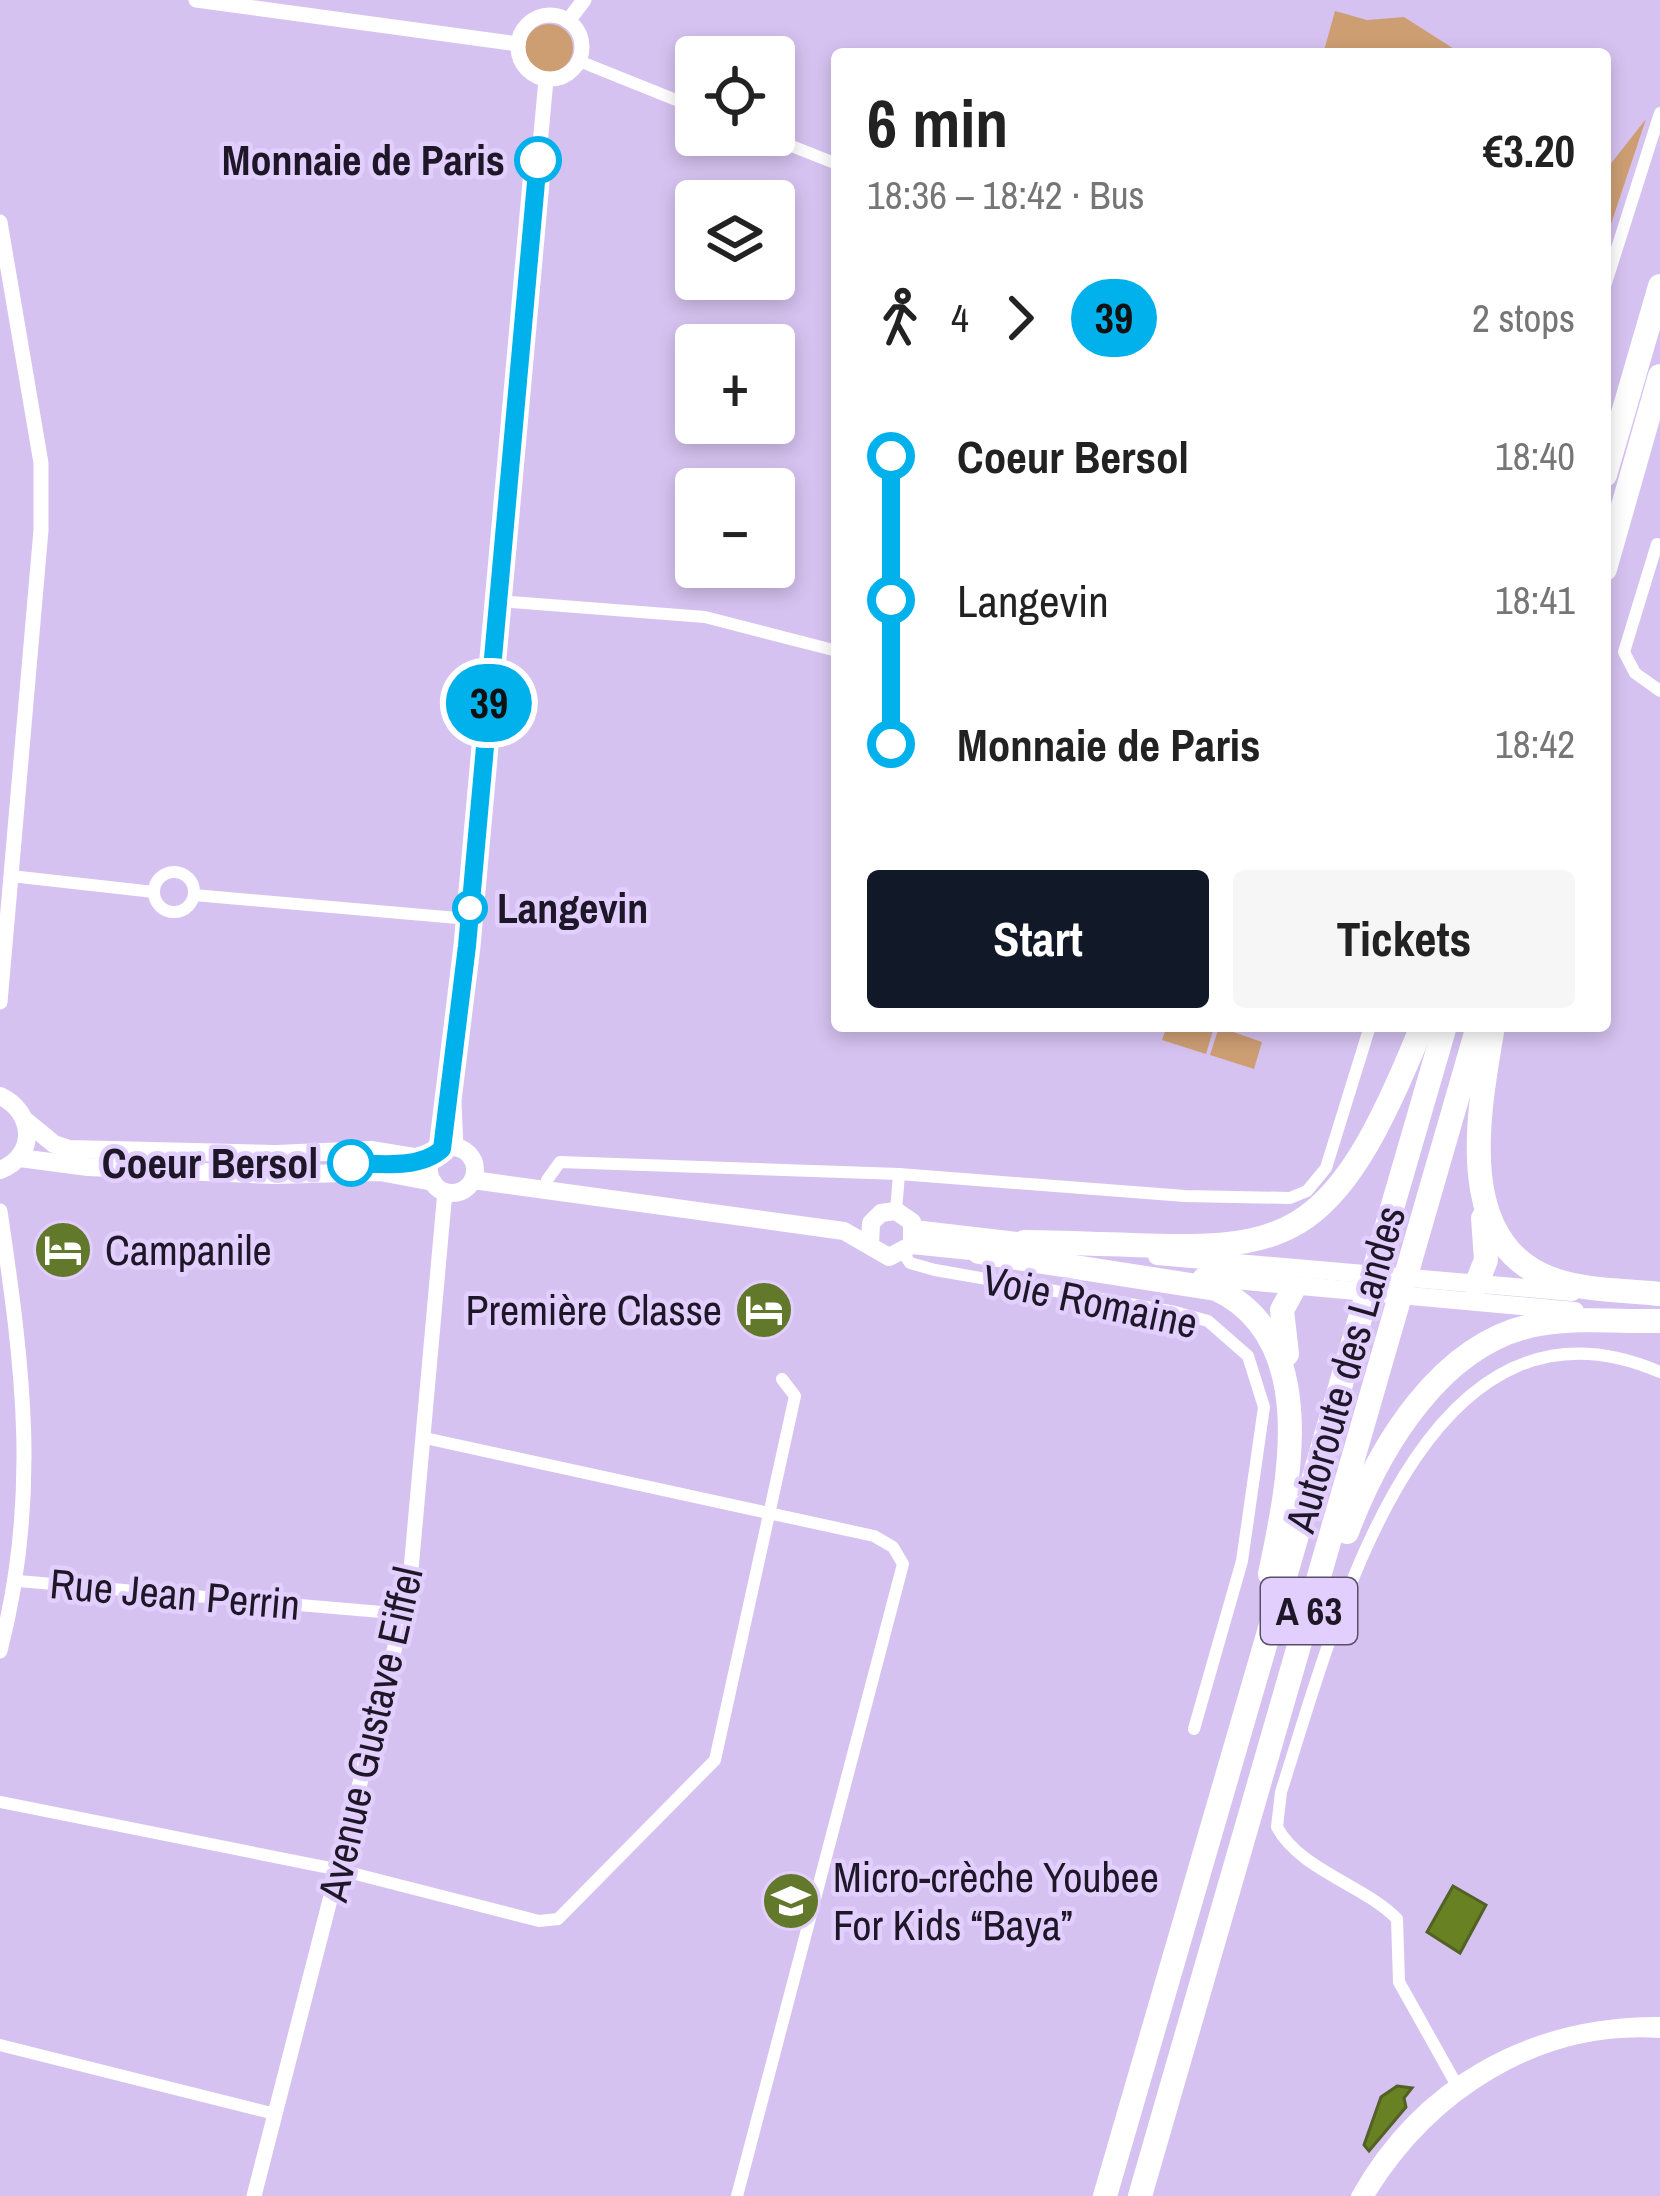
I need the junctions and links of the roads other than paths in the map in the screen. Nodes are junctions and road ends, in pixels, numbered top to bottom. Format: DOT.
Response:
graph roads {
  1 [pos="196,0"];
  2 [pos="584,0"];
  3 [pos="568,21"];
  4 [pos="518,44"];
  5 [pos="579,61"];
  6 [pos="546,80"];
  7 [pos="675,100"];
  8 [pos="1660,113"];
  9 [pos="795,147"];
  10 [pos="831,162"];
  11 [pos="0,222"];
  12 [pos="1611,267"];
  13 [pos="1660,286"];
  14 [pos="19,330"];
  15 [pos="0,333"];
  16 [pos="1660,376"];
  17 [pos="1611,454"];
  18 [pos="1658,544"];
  19 [pos="1611,548"];
  20 [pos="498,601"];
  21 [pos="831,649"];
  22 [pos="1660,692"];
  23 [pos="11,876"];
  24 [pos="154,892"];
  25 [pos="194,895"];
  26 [pos="470,919"];
  27 [pos="0,1002"];
  28 [pos="1368,1032"];
  29 [pos="1419,1032"];
  30 [pos="1443,1032"];
  31 [pos="1476,1032"];
  32 [pos="1492,1032"];
  33 [pos="0,1096"];
  34 [pos="26,1121"];
  35 [pos="443,1152"];
  36 [pos="20,1158"];
  37 [pos="0,1170"];
  38 [pos="474,1173"];
  39 [pos="898,1174"];
  40 [pos="547,1180"];
  41 [pos="1480,1180"];
  42 [pos="439,1186"];
  43 [pos="0,1211"];
  44 [pos="896,1211"];
  45 [pos="871,1223"];
  46 [pos="1024,1241"];
  47 [pos="910,1243"];
  48 [pos="870,1244"];
  49 [pos="980,1252"];
  50 [pos="1331,1282"];
  51 [pos="1472,1285"];
  52 [pos="1299,1289"];
  53 [pos="1438,1291"];
  54 [pos="1660,1297"];
  55 [pos="1660,1319"];
  56 [pos="1660,1372"];
  57 [pos="782,1379"];
  58 [pos="1290,1428"];
  59 [pos="424,1438"];
  60 [pos="769,1514"];
  61 [pos="18,1581"];
  62 [pos="405,1614"];
  63 [pos="0,1652"];
  64 [pos="1194,1729"];
  65 [pos="0,1802"];
  66 [pos="1244,1835"];
  67 [pos="340,1870"];
  68 [pos="1174,1958"];
  69 [pos="1660,2027"];
  70 [pos="0,2045"];
  71 [pos="1457,2087"];
  72 [pos="275,2114"];
  73 [pos="254,2196"];
  74 [pos="737,2196"];
  75 [pos="1105,2196"];
  76 [pos="1140,2196"];
  77 [pos="1357,2196"];
  78 [pos="1368,2196"];
  1 -- 4 [label="street"];
  2 -- 3 [label="street"];
  3 -- 4 [label="street"];
  3 -- 5 [label="street"];
  4 -- 6 [label="street"];
  5 -- 6 [label="street"];
  5 -- 7 [label="street"];
  6 -- 20 [label="street"];
  8 -- 12 [label="street"];
  9 -- 10 [label="street"];
  11 -- 14 [label="street"];
  13 -- 17 [label="highway"];
  14 -- 15 [label="street"];
  14 -- 23 [label="street"];
  16 -- 19 [label="highway"];
  18 -- 22 [label="street"];
  20 -- 21 [label="street"];
  20 -- 26 [label="street"];
  23 -- 24 [label="street"];
  23 -- 27 [label="street"];
  24 -- 25 [label="street"];
  24 -- 25 [label="street"];
  25 -- 26 [label="street"];
  26 -- 35 [label="street"];
  28 -- 39 [label="street"];
  29 -- 46 [label="highway"];
  30 -- 68 [label="highway, Autoroute des Landes / A 63"];
  31 -- 66 [label="highway, Autoroute des Landes / A 63"];
  32 -- 41 [label="highway"];
  33 -- 34 [label="main road"];
  34 -- 35 [label="main road"];
  34 -- 36 [label="main road"];
  35 -- 38 [label="main road"];
  35 -- 42 [label="main road"];
  36 -- 37 [label="main road"];
  36 -- 42 [label="main road"];
  38 -- 40 [label="main road"];
  38 -- 42 [label="main road"];
  38 -- 48 [label="main road"];
  39 -- 40 [label="street"];
  39 -- 44 [label="street"];
  40 -- 45 [label="main road"];
  41 -- 51 [label="highway"];
  41 -- 54 [label="highway"];
  42 -- 59 [label="street, Avenue Gustave Eiffel"];
  43 -- 61 [label="street"];
  44 -- 45 [label="main road"];
  44 -- 47 [label="main road"];
  45 -- 48 [label="main road"];
  46 -- 47 [label="main road"];
  46 -- 50 [label="main road"];
  47 -- 48 [label="main road"];
  47 -- 49 [label="main road"];
  47 -- 64 [label="street, Voie Romaine"];
  49 -- 52 [label="main road"];
  49 -- 58 [label="highway"];
  50 -- 52 [label="main road"];
  50 -- 53 [label="main road"];
  51 -- 53 [label="main road"];
  51 -- 54 [label="main road"];
  52 -- 58 [label="highway"];
  53 -- 55 [label="main road"];
  55 -- 66 [label="highway"];
  56 -- 71 [label="street"];
  57 -- 60 [label="street"];
  58 -- 68 [label="highway"];
  59 -- 60 [label="street"];
  59 -- 62 [label="street, Avenue Gustave Eiffel"];
  60 -- 67 [label="street"];
  60 -- 74 [label="street"];
  61 -- 62 [label="street, Rue Jean Perrin"];
  61 -- 63 [label="street, Rue Jean Perrin"];
  62 -- 67 [label="street, Avenue Gustave Eiffel"];
  65 -- 67 [label="street"];
  66 -- 76 [label="highway, Autoroute des Landes / A 63"];
  67 -- 72 [label="street, Avenue Gustave Eiffel"];
  68 -- 75 [label="highway, Autoroute des Landes / A 63"];
  69 -- 71 [label="street"];
  70 -- 72 [label="street"];
  71 -- 77 [label="street"];
  71 -- 78 [label="street"];
  72 -- 73 [label="street, Avenue Gustave Eiffel"];
}
